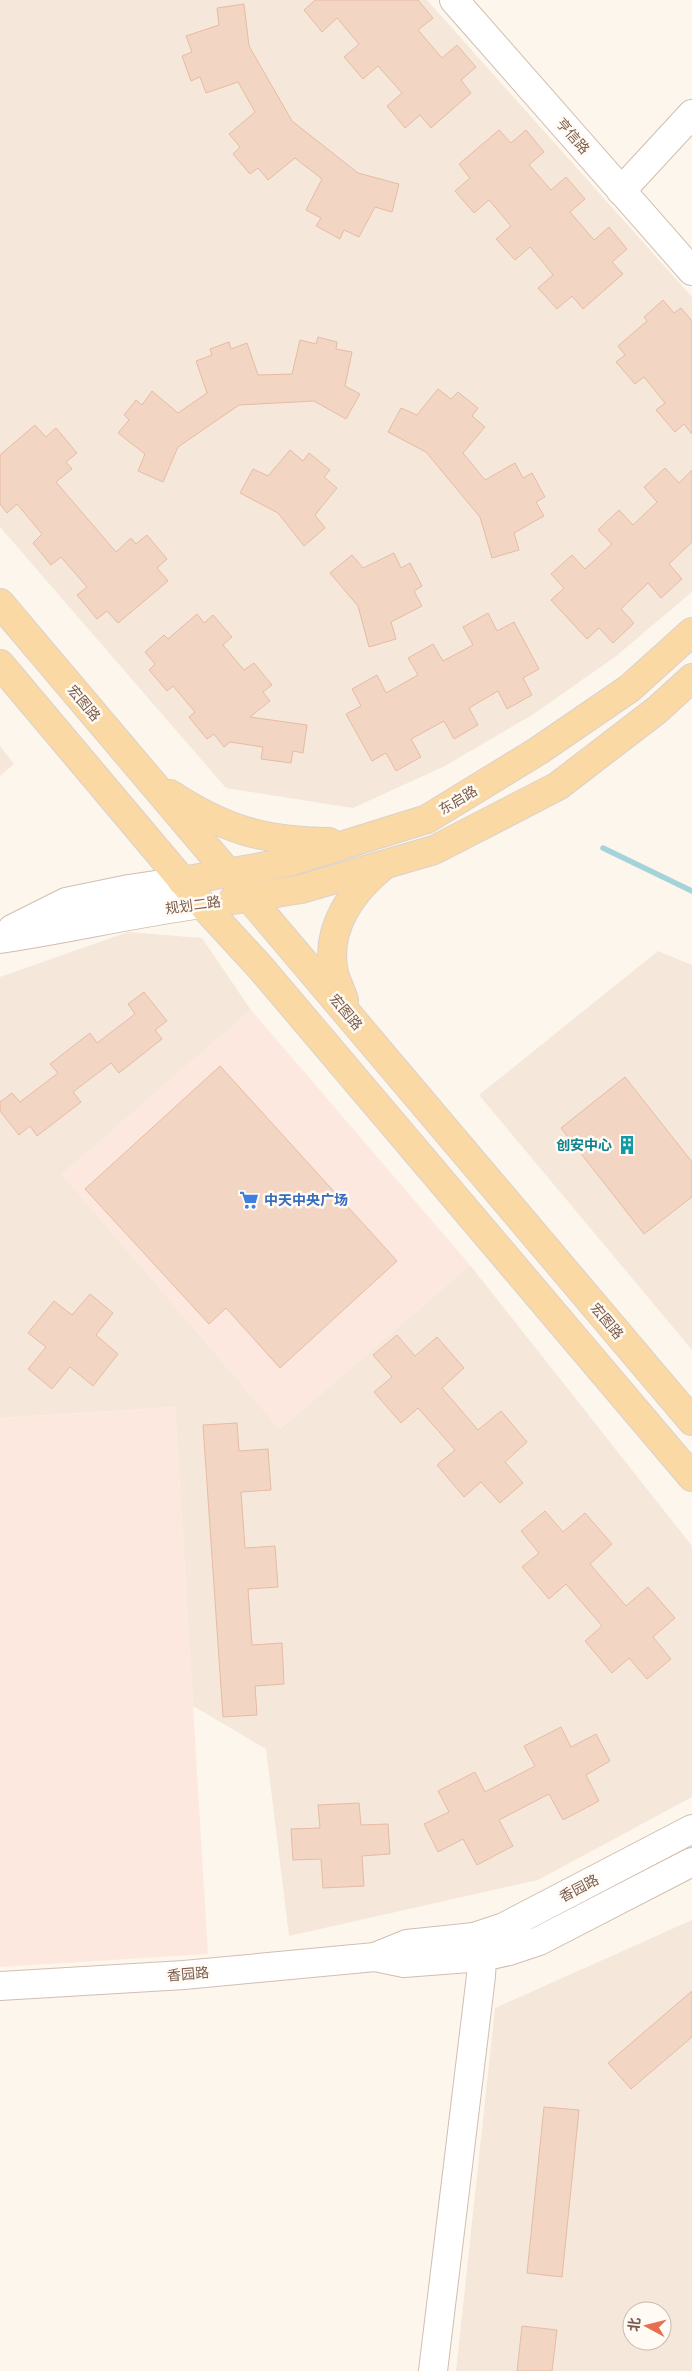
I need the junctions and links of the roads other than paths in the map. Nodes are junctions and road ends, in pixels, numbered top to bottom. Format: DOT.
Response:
graph roads {
  1 [pos="454,0"];
  2 [pos="692,114"];
  3 [pos="621,191"];
  4 [pos="692,271"];
  5 [pos="0,603"];
  6 [pos="692,632"];
  7 [pos="0,664"];
  8 [pos="692,678"];
  9 [pos="149,781"];
  10 [pos="353,842"];
  11 [pos="385,864"];
  12 [pos="228,873"];
  13 [pos="182,881"];
  14 [pos="248,897"];
  15 [pos="202,904"];
  16 [pos="0,937"];
  17 [pos="349,1015"];
  18 [pos="692,1421"];
  19 [pos="692,1477"];
  20 [pos="692,1829"];
  21 [pos="692,1862"];
  22 [pos="478,1947"];
  23 [pos="0,1986"];
  24 [pos="433,2371"];
  1 -- 3 [label="street, 亨信路"];
  2 -- 3 [label="street"];
  3 -- 4 [label="street, 亨信路"];
  5 -- 9 [label="main road, 宏图路"];
  6 -- 10 [label="main road, 东启路"];
  7 -- 13 [label="main road"];
  8 -- 11 [label="main road"];
  9 -- 10 [label="main road"];
  9 -- 12 [label="main road, 宏图路"];
  10 -- 12 [label="main road, 东启路"];
  11 -- 14 [label="main road, 规划二路"];
  11 -- 17 [label="main road"];
  12 -- 13 [label="main road, 东启路"];
  12 -- 14 [label="main road, 宏图路"];
  13 -- 15 [label="main road"];
  13 -- 16 [label="street, 规划二路"];
  14 -- 15 [label="main road, 规划二路"];
  14 -- 17 [label="main road, 宏图路"];
  15 -- 16 [label="street, 规划二路"];
  15 -- 19 [label="main road"];
  17 -- 18 [label="main road, 宏图路"];
  20 -- 22 [label="street, 香园路"];
  21 -- 22 [label="street, 香园路"];
  22 -- 23 [label="street, 香园路"];
  22 -- 24 [label="street"];
}
